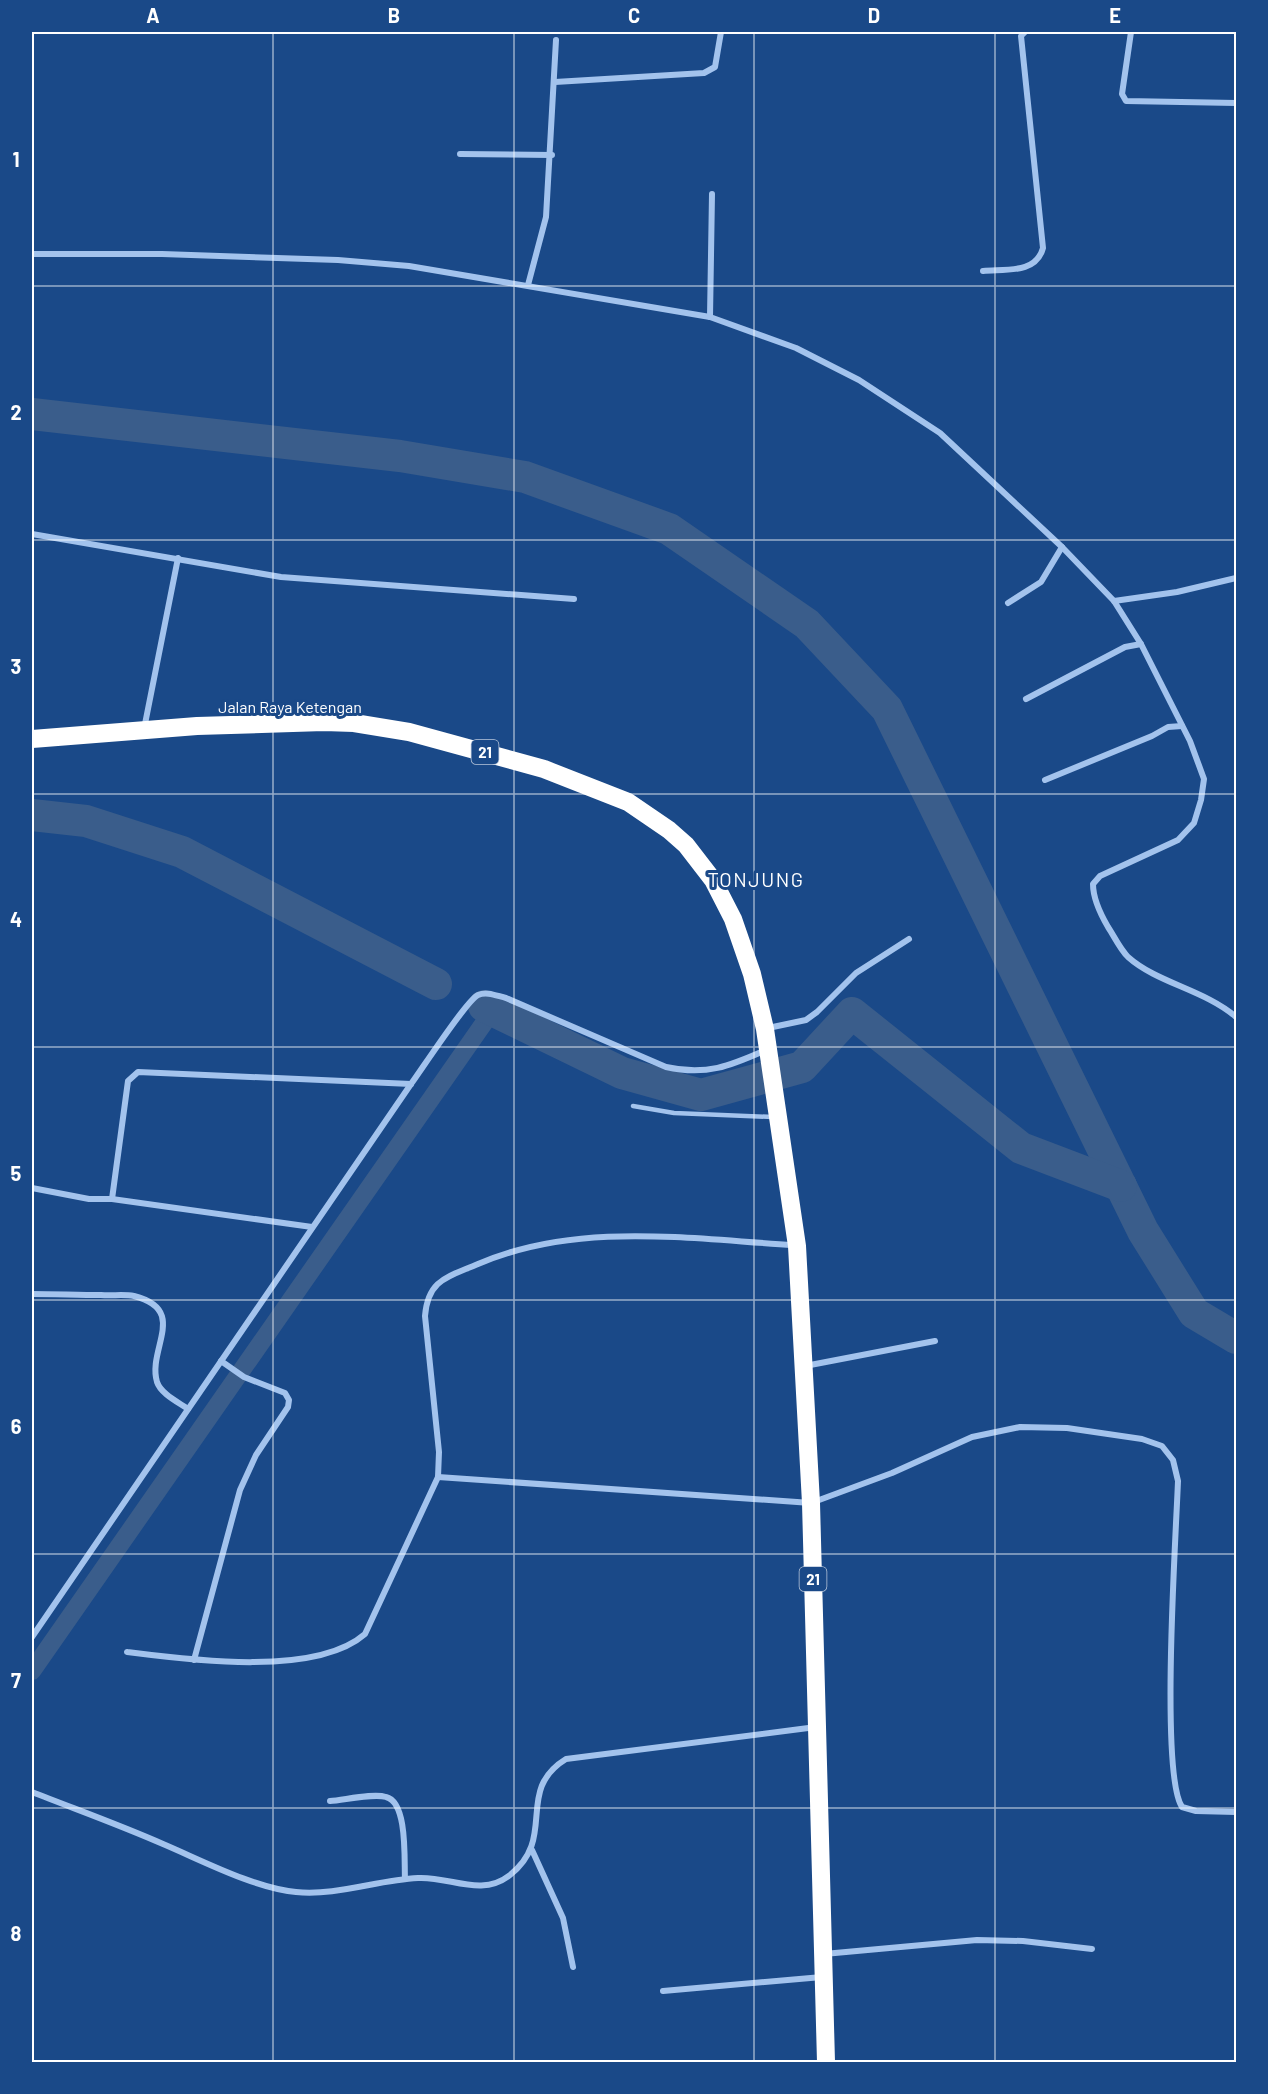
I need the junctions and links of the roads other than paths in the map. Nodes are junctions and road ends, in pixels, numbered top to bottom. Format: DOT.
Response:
graph roads {
  1 [pos="721,32"];
  2 [pos="1025,32"];
  3 [pos="1131,32"];
  4 [pos="556,40"];
  5 [pos="555,82"];
  6 [pos="1236,103"];
  7 [pos="460,154"];
  8 [pos="552,155"];
  9 [pos="712,194"];
  10 [pos="32,254"];
  11 [pos="983,271"];
  12 [pos="528,285"];
  13 [pos="710,317"];
  14 [pos="32,534"];
  15 [pos="1062,547"];
  16 [pos="178,558"];
  17 [pos="1236,578"];
  18 [pos="574,599"];
  19 [pos="1114,601"];
  20 [pos="1008,603"];
  21 [pos="1140,644"];
  22 [pos="1026,699"];
  23 [pos="1182,726"];
  24 [pos="144,729"];
  25 [pos="32,739"];
  26 [pos="1044,780"];
  27 [pos="909,939"];
  28 [pos="1236,1017"];
  29 [pos="765,1029"];
  30 [pos="768,1054"];
  31 [pos="411,1084"];
  32 [pos="633,1106"];
  33 [pos="779,1117"];
  34 [pos="32,1188"];
  35 [pos="112,1199"];
  36 [pos="312,1227"];
  37 [pos="797,1246"];
  38 [pos="32,1294"];
  39 [pos="935,1341"];
  40 [pos="221,1361"];
  41 [pos="805,1366"];
  42 [pos="188,1409"];
  43 [pos="438,1478"];
  44 [pos="811,1503"];
  45 [pos="32,1637"];
  46 [pos="127,1652"];
  47 [pos="194,1660"];
  48 [pos="816,1726"];
  49 [pos="32,1792"];
  50 [pos="330,1801"];
  51 [pos="1236,1812"];
  52 [pos="532,1850"];
  53 [pos="405,1880"];
  54 [pos="1092,1949"];
  55 [pos="822,1955"];
  56 [pos="573,1967"];
  57 [pos="823,1977"];
  58 [pos="663,1991"];
  59 [pos="826,2062"];
  1 -- 5 [label="street"];
  2 -- 11 [label="street"];
  3 -- 6 [label="street"];
  4 -- 5 [label="street"];
  5 -- 8 [label="street"];
  7 -- 8 [label="street"];
  8 -- 12 [label="street"];
  9 -- 13 [label="street"];
  10 -- 12 [label="street"];
  12 -- 13 [label="street"];
  13 -- 15 [label="street"];
  14 -- 16 [label="street"];
  15 -- 19 [label="street"];
  15 -- 20 [label="street"];
  16 -- 18 [label="street"];
  16 -- 24 [label="street"];
  17 -- 19 [label="street"];
  19 -- 21 [label="street"];
  21 -- 22 [label="street"];
  21 -- 23 [label="street"];
  23 -- 26 [label="street"];
  23 -- 28 [label="street"];
  24 -- 25 [label="highway, Jalan Raya Ketengan / 21"];
  24 -- 29 [label="highway, Jalan Raya Ketengan / 21"];
  27 -- 29 [label="street"];
  29 -- 30 [label="highway, Jalan Raya Ketengan / 21"];
  30 -- 31 [label="street"];
  30 -- 33 [label="highway, 21"];
  31 -- 35 [label="street"];
  31 -- 36 [label="street"];
  32 -- 33 [label="lane"];
  33 -- 37 [label="highway, 21"];
  34 -- 35 [label="street"];
  35 -- 36 [label="street"];
  36 -- 40 [label="street"];
  37 -- 41 [label="highway, 21"];
  37 -- 43 [label="street"];
  38 -- 42 [label="street"];
  39 -- 41 [label="street"];
  40 -- 42 [label="street"];
  40 -- 47 [label="street"];
  41 -- 44 [label="highway, 21"];
  42 -- 45 [label="street"];
  43 -- 44 [label="street"];
  43 -- 47 [label="street"];
  44 -- 48 [label="highway, 21"];
  44 -- 51 [label="street"];
  46 -- 47 [label="street"];
  48 -- 52 [label="street"];
  48 -- 55 [label="highway, 21"];
  49 -- 53 [label="street"];
  50 -- 53 [label="street"];
  52 -- 53 [label="street"];
  52 -- 56 [label="street"];
  54 -- 55 [label="street"];
  55 -- 57 [label="highway, 21"];
  57 -- 58 [label="street"];
  57 -- 59 [label="highway, 21"];
}
